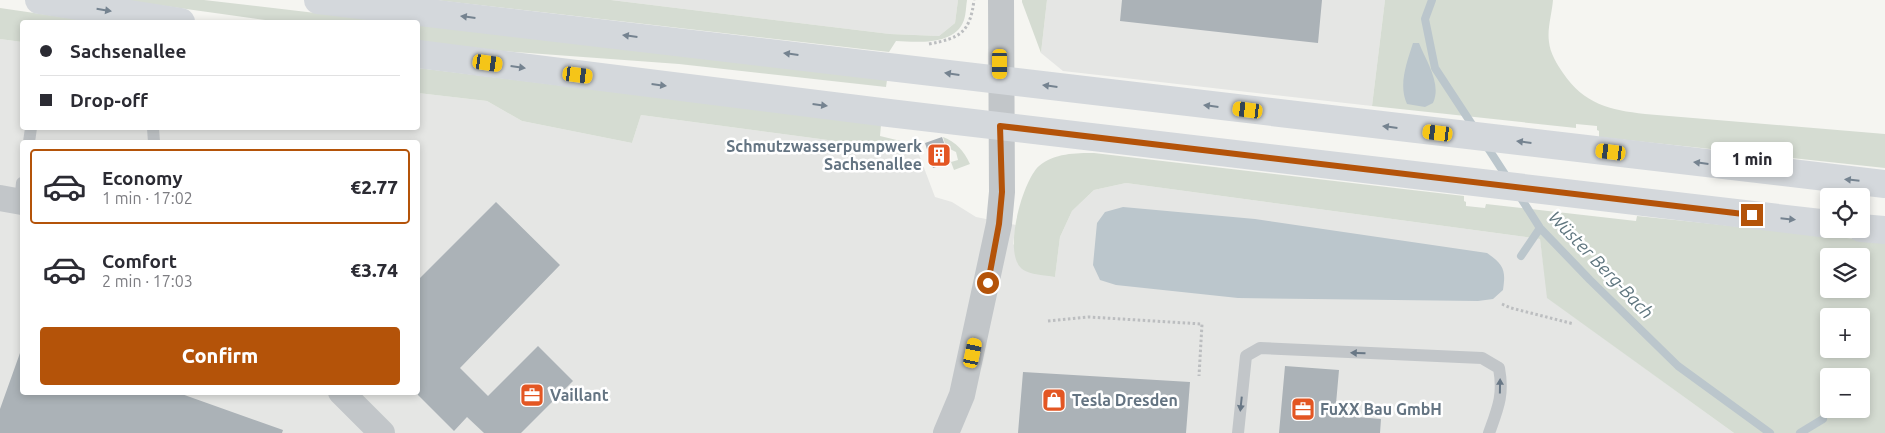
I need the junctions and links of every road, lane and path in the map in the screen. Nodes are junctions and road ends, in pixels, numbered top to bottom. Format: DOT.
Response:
graph roads {
  1 [pos="39,0"];
  2 [pos="318,0"];
  3 [pos="974,0"];
  4 [pos="1001,0"];
  5 [pos="168,20"];
  6 [pos="924,45"];
  7 [pos="420,54"];
  8 [pos="1001,80"];
  9 [pos="1000,126"];
  10 [pos="1885,184"];
  11 [pos="1820,223"];
  12 [pos="1870,229"];
  13 [pos="1885,230"];
  14 [pos="1502,304"];
  15 [pos="1048,321"];
  16 [pos="1574,324"];
  17 [pos="1200,376"];
  18 [pos="344,395"];
  19 [pos="382,433"];
  20 [pos="946,433"];
  21 [pos="1238,433"];
  22 [pos="1489,433"];
  1 -- 5 [label="main road, one-way"];
  8 -- 2 [label="main road, one-way"];
  3 -- 6 [label="path"];
  4 -- 8 [label="street"];
  7 -- 9 [label="main road, one-way"];
  8 -- 9 [label="street"];
  10 -- 8 [label="main road, one-way"];
  9 -- 11 [label="main road, one-way"];
  9 -- 20 [label="street"];
  12 -- 13 [label="main road"];
  14 -- 16 [label="path"];
  15 -- 17 [label="path"];
  18 -- 19 [label="street"];
  22 -- 21 [label="lane, one-way"];
}
